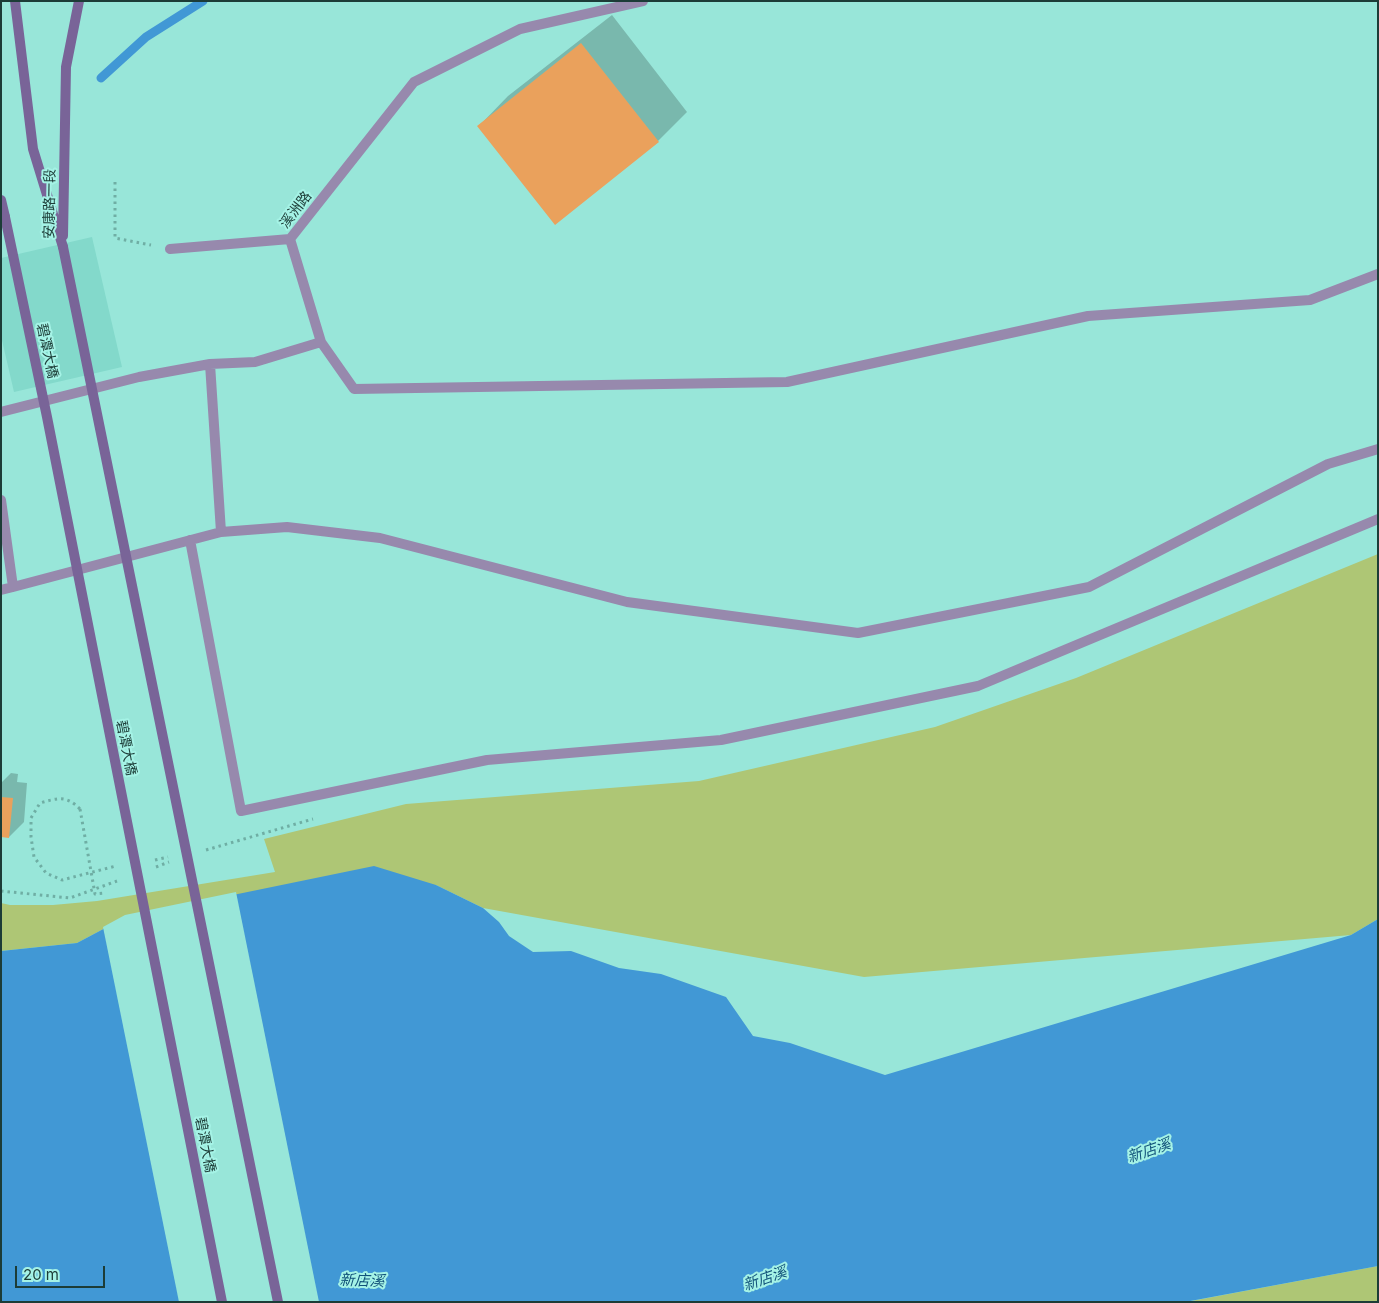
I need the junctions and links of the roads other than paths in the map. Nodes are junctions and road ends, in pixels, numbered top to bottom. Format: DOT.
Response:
graph roads {
  1 [pos="15,1"];
  2 [pos="79,1"];
  3 [pos="643,1"];
  4 [pos="1,200"];
  5 [pos="290,239"];
  6 [pos="63,247"];
  7 [pos="170,249"];
  8 [pos="1378,274"];
  9 [pos="321,342"];
  10 [pos="210,364"];
  11 [pos="1,412"];
  12 [pos="1378,449"];
  13 [pos="1,500"];
  14 [pos="1378,519"];
  15 [pos="221,532"];
  16 [pos="190,540"];
  17 [pos="13,587"];
  18 [pos="1,590"];
  19 [pos="222,1302"];
  20 [pos="278,1302"];
  1 -- 6 [label="main road, 安康路一段"];
  2 -- 6 [label="main road, 安康路一段"];
  3 -- 5 [label="lane, 溪洲路"];
  4 -- 19 [label="main road, 碧潭大橋, bridge"];
  5 -- 7 [label="lane"];
  5 -- 9 [label="lane, 溪洲路"];
  6 -- 20 [label="main road, bridge"];
  8 -- 9 [label="lane, 溪洲路"];
  9 -- 10 [label="lane"];
  10 -- 11 [label="lane"];
  10 -- 15 [label="lane"];
  12 -- 15 [label="lane"];
  13 -- 17 [label="lane"];
  14 -- 16 [label="lane"];
  15 -- 16 [label="lane"];
  16 -- 17 [label="lane"];
  17 -- 18 [label="lane"];
}
